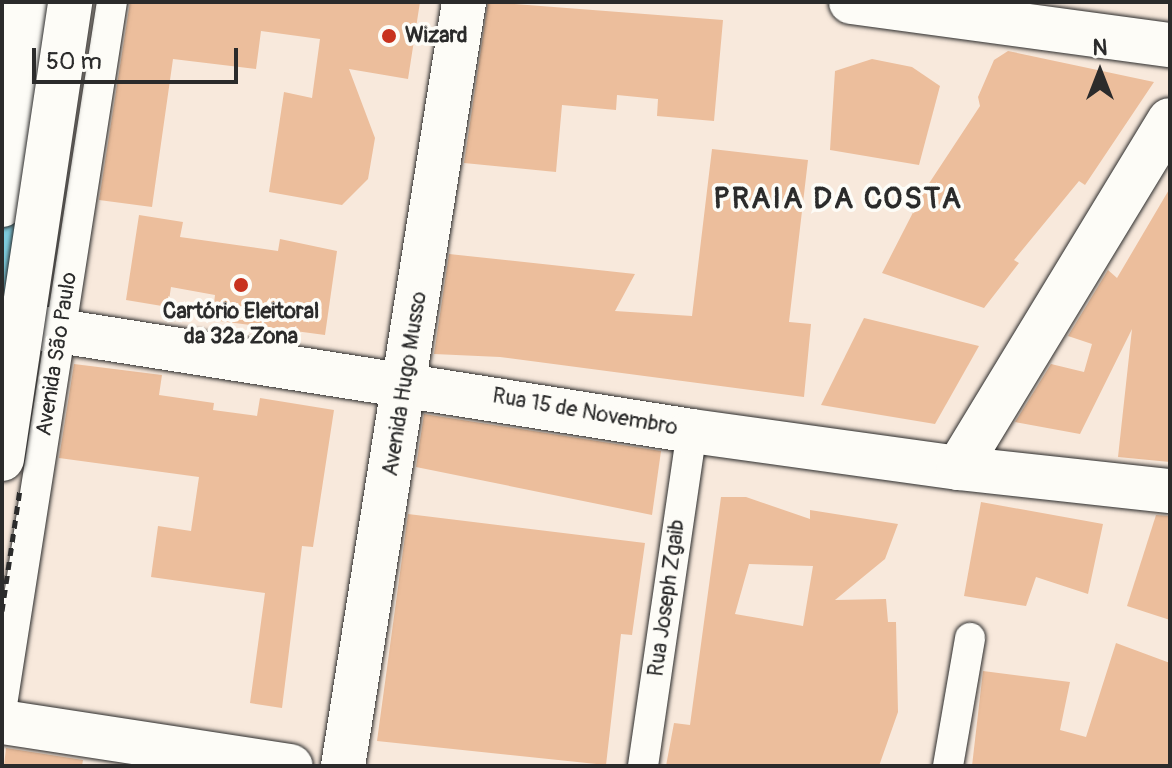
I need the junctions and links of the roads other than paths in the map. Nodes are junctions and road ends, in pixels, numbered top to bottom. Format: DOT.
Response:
graph roads {
  1 [pos="7,2"];
  2 [pos="31,2"];
  3 [pos="70,2"];
  4 [pos="112,2"];
  5 [pos="464,2"];
  6 [pos="851,2"];
  7 [pos="2,34"];
  8 [pos="1170,45"];
  9 [pos="1170,120"];
  10 [pos="2,205"];
  11 [pos="27,325"];
  12 [pos="406,382"];
  13 [pos="692,431"];
  14 [pos="2,459"];
  15 [pos="958,468"];
  16 [pos="1170,491"];
  17 [pos="970,638"];
  18 [pos="2,705"];
  19 [pos="2,722"];
  20 [pos="291,766"];
  21 [pos="343,766"];
  22 [pos="643,766"];
  23 [pos="948,766"];
  1 -- 7 [label="street"];
  2 -- 10 [label="main road"];
  3 -- 14 [label="main road, bridge"];
  4 -- 11 [label="street, Avenida São Paulo"];
  5 -- 12 [label="main road, Avenida Hugo Musso"];
  6 -- 8 [label="main road"];
  9 -- 15 [label="main road"];
  11 -- 12 [label="main road, Rua 15 de Novembro"];
  11 -- 18 [label="street, Avenida São Paulo"];
  12 -- 13 [label="main road, Rua 15 de Novembro"];
  12 -- 21 [label="main road, Avenida Hugo Musso"];
  13 -- 15 [label="main road, Rua 15 de Novembro"];
  13 -- 22 [label="street, Rua Joseph Zgaib"];
  15 -- 16 [label="main road, Rua 15 de Novembro"];
  17 -- 23 [label="street"];
  19 -- 20 [label="main road"];
}
